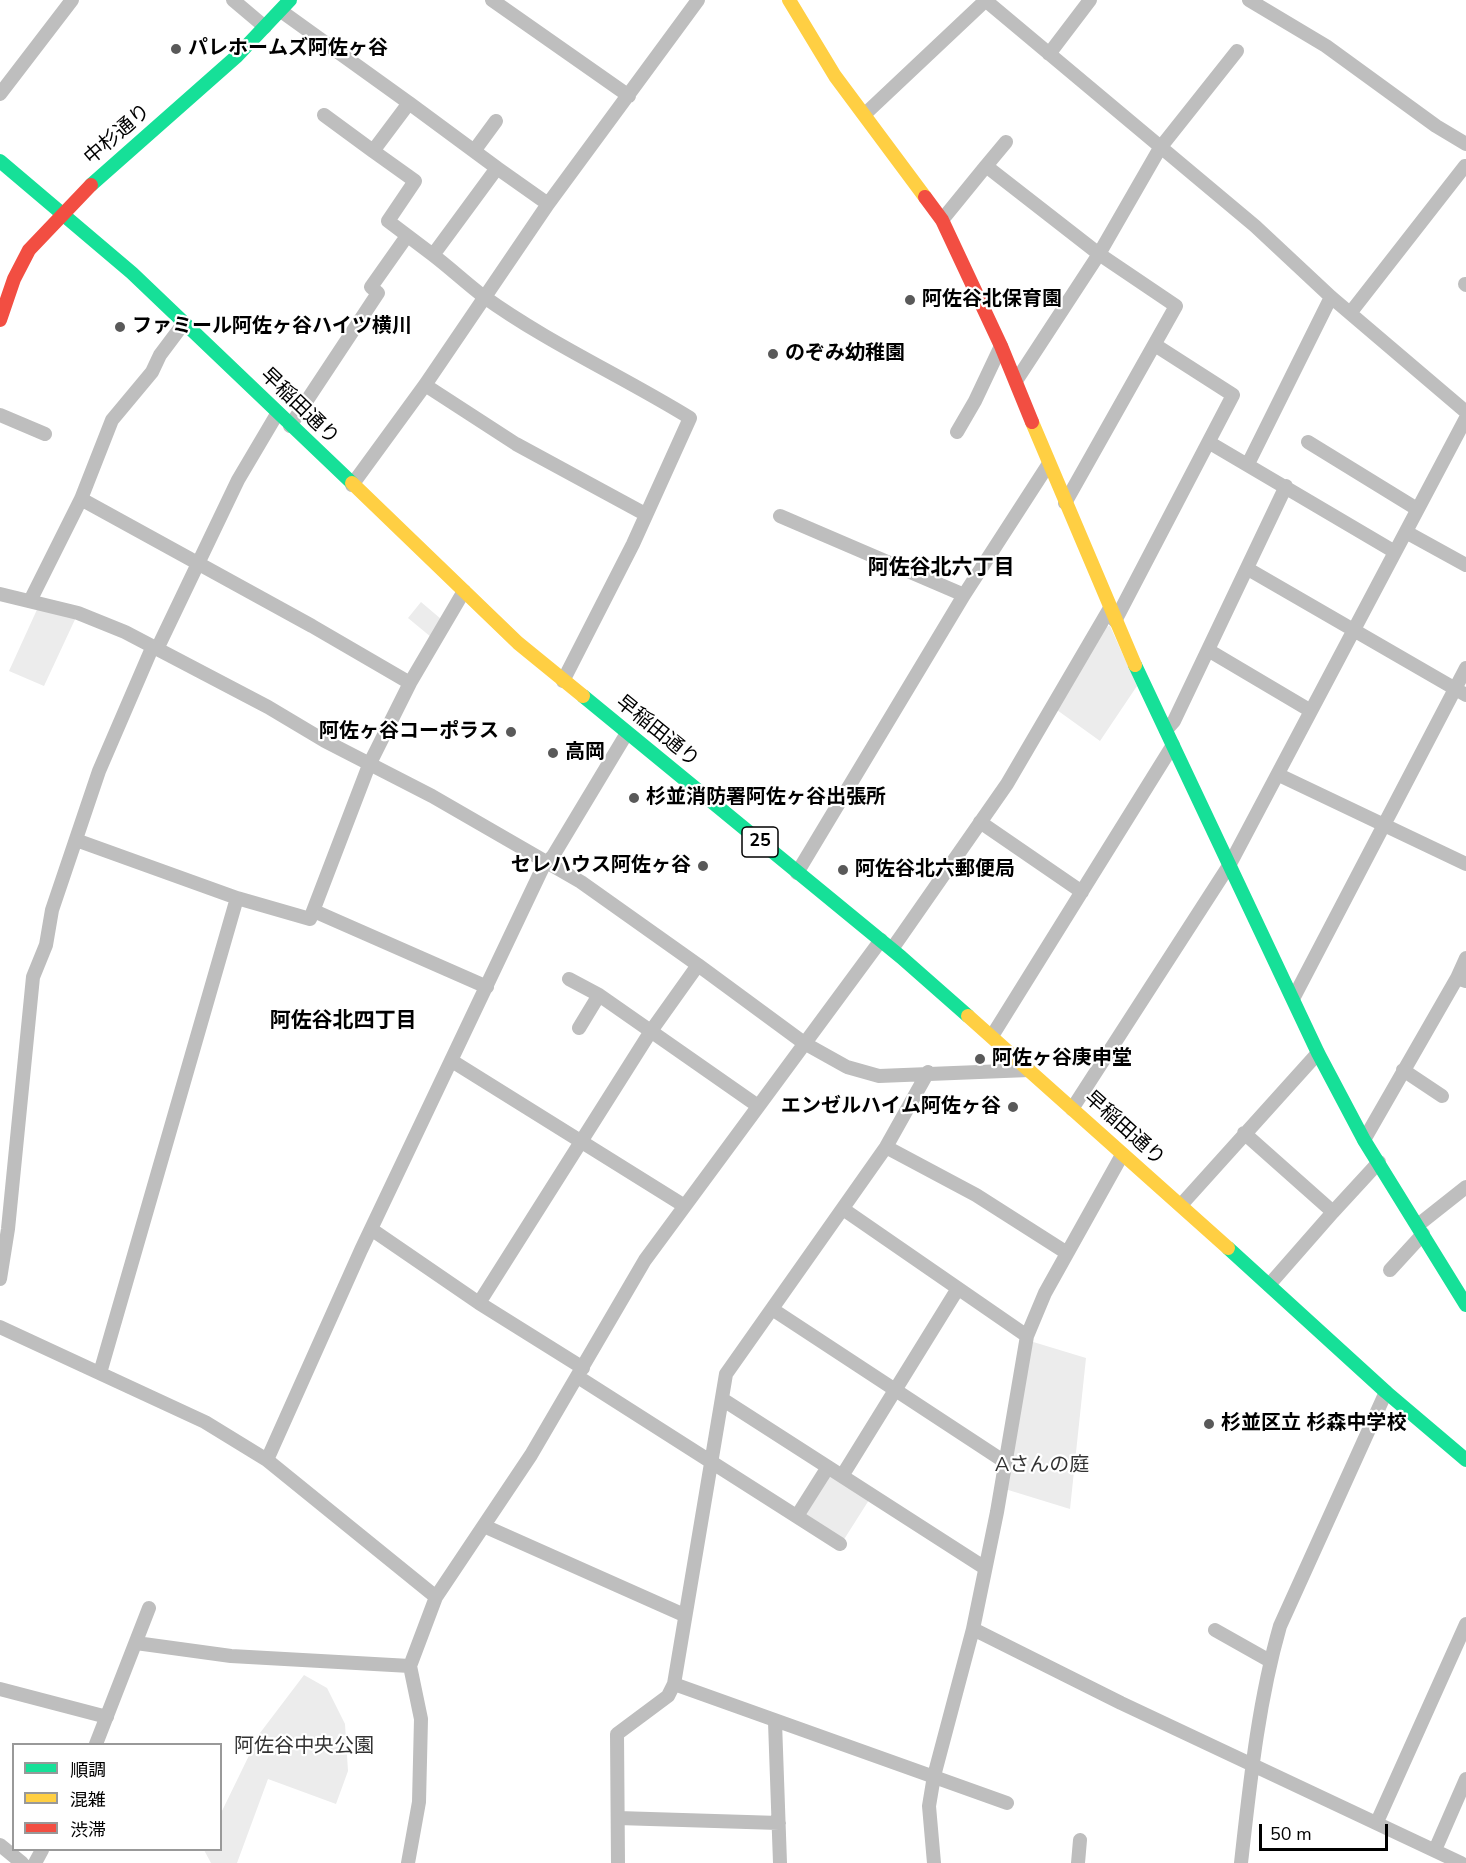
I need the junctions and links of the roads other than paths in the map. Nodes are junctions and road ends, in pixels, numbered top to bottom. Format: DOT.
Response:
graph roads {
  1 [pos="72,0"];
  2 [pos="234,0"];
  3 [pos="492,0"];
  4 [pos="698,0"];
  5 [pos="789,0"];
  6 [pos="985,0"];
  7 [pos="1090,0"];
  8 [pos="1249,0"];
  9 [pos="285,6"];
  10 [pos="265,27"];
  11 [pos="1237,51"];
  12 [pos="1049,54"];
  13 [pos="0,94"];
  14 [pos="629,96"];
  15 [pos="409,103"];
  16 [pos="865,114"];
  17 [pos="324,115"];
  18 [pos="496,121"];
  19 [pos="1006,142"];
  20 [pos="1466,144"];
  21 [pos="1160,148"];
  22 [pos="373,151"];
  23 [pos="474,151"];
  24 [pos="0,161"];
  25 [pos="986,166"];
  26 [pos="1465,166"];
  27 [pos="497,168"];
  28 [pos="548,204"];
  29 [pos="63,212"];
  30 [pos="942,219"];
  31 [pos="407,236"];
  32 [pos="1099,254"];
  33 [pos="433,255"];
  34 [pos="484,296"];
  35 [pos="1331,297"];
  36 [pos="1351,312"];
  37 [pos="0,320"];
  38 [pos="184,323"];
  39 [pos="1155,345"];
  40 [pos="1001,346"];
  41 [pos="1016,381"];
  42 [pos="425,385"];
  43 [pos="1466,412"];
  44 [pos="277,414"];
  45 [pos="0,415"];
  46 [pos="1466,418"];
  47 [pos="290,426"];
  48 [pos="957,432"];
  49 [pos="45,434"];
  50 [pos="1308,442"];
  51 [pos="1210,443"];
  52 [pos="1248,464"];
  53 [pos="1048,465"];
  54 [pos="352,484"];
  55 [pos="1286,486"];
  56 [pos="81,499"];
  57 [pos="1065,503"];
  58 [pos="1417,509"];
  59 [pos="645,514"];
  60 [pos="780,516"];
  61 [pos="1406,532"];
  62 [pos="1395,552"];
  63 [pos="197,561"];
  64 [pos="1466,565"];
  65 [pos="1248,569"];
  66 [pos="464,591"];
  67 [pos="0,594"];
  68 [pos="964,595"];
  69 [pos="30,601"];
  70 [pos="1112,615"];
  71 [pos="1354,630"];
  72 [pos="152,648"];
  73 [pos="1208,650"];
  74 [pos="1466,668"];
  75 [pos="563,681"];
  76 [pos="410,683"];
  77 [pos="1461,692"];
  78 [pos="1311,711"];
  79 [pos="1166,730"];
  80 [pos="627,733"];
  81 [pos="1173,745"];
  82 [pos="369,765"];
  83 [pos="1279,775"];
  84 [pos="980,822"];
  85 [pos="1384,825"];
  86 [pos="76,840"];
  87 [pos="547,862"];
  88 [pos="1230,864"];
  89 [pos="1466,864"];
  90 [pos="797,873"];
  91 [pos="1082,892"];
  92 [pos="237,898"];
  93 [pos="314,911"];
  94 [pos="881,940"];
  95 [pos="892,949"];
  96 [pos="1466,958"];
  97 [pos="698,965"];
  98 [pos="569,979"];
  99 [pos="1461,980"];
  100 [pos="487,987"];
  101 [pos="599,996"];
  102 [pos="1294,997"];
  103 [pos="579,1028"];
  104 [pos="651,1031"];
  105 [pos="992,1036"];
  106 [pos="804,1043"];
  107 [pos="1318,1053"];
  108 [pos="452,1061"];
  109 [pos="1029,1070"];
  110 [pos="1403,1070"];
  111 [pos="928,1072"];
  112 [pos="1443,1096"];
  113 [pos="758,1106"];
  114 [pos="1072,1109"];
  115 [pos="1244,1133"];
  116 [pos="581,1140"];
  117 [pos="1364,1140"];
  118 [pos="886,1147"];
  119 [pos="1122,1155"];
  120 [pos="1379,1162"];
  121 [pos="1466,1187"];
  122 [pos="683,1205"];
  123 [pos="1181,1205"];
  124 [pos="843,1209"];
  125 [pos="1333,1212"];
  126 [pos="371,1229"];
  127 [pos="1420,1229"];
  128 [pos="1067,1253"];
  129 [pos="1390,1270"];
  130 [pos="0,1279"];
  131 [pos="1269,1285"];
  132 [pos="957,1290"];
  133 [pos="479,1303"];
  134 [pos="1466,1305"];
  135 [pos="772,1309"];
  136 [pos="0,1327"];
  137 [pos="1027,1336"];
  138 [pos="100,1373"];
  139 [pos="580,1373"];
  140 [pos="896,1388"];
  141 [pos="1386,1392"];
  142 [pos="722,1400"];
  143 [pos="267,1460"];
  144 [pos="1466,1460"];
  145 [pos="711,1461"];
  146 [pos="1005,1462"];
  147 [pos="828,1467"];
  148 [pos="842,1476"];
  149 [pos="797,1516"];
  150 [pos="484,1526"];
  151 [pos="840,1544"];
  152 [pos="985,1568"];
  153 [pos="436,1597"];
  154 [pos="149,1608"];
  155 [pos="684,1614"];
  156 [pos="1466,1624"];
  157 [pos="973,1629"];
  158 [pos="1215,1630"];
  159 [pos="136,1643"];
  160 [pos="1270,1661"];
  161 [pos="411,1666"];
  162 [pos="674,1684"];
  163 [pos="0,1689"];
  164 [pos="107,1717"];
  165 [pos="775,1722"];
  166 [pos="96,1743"];
  167 [pos="1251,1765"];
  168 [pos="934,1776"];
  169 [pos="1466,1779"];
  170 [pos="1007,1803"];
  171 [pos="618,1818"];
  172 [pos="1377,1822"];
  173 [pos="779,1823"];
  174 [pos="1080,1840"];
  175 [pos="0,1845"];
  176 [pos="1435,1850"];
  177 [pos="22,1863"];
  178 [pos="408,1863"];
  179 [pos="618,1863"];
  180 [pos="780,1863"];
  181 [pos="934,1863"];
  182 [pos="1078,1863"];
  183 [pos="1241,1863"];
  184 [pos="1461,1863"];
  1 -- 13 [label="street"];
  2 -- 10 [label="street"];
  3 -- 14 [label="street"];
  4 -- 14 [label="street"];
  5 -- 16 [label="main road"];
  6 -- 12 [label="street"];
  6 -- 16 [label="street"];
  7 -- 12 [label="street"];
  8 -- 20 [label="street"];
  9 -- 10 [label="main road, 中杉通り"];
  9 -- 15 [label="street"];
  10 -- 29 [label="main road, 中杉通り"];
  11 -- 21 [label="street"];
  12 -- 21 [label="street"];
  14 -- 28 [label="street"];
  15 -- 22 [label="street"];
  15 -- 23 [label="street"];
  16 -- 30 [label="main road"];
  17 -- 22 [label="street"];
  18 -- 23 [label="street"];
  19 -- 25 [label="street"];
  21 -- 32 [label="street"];
  21 -- 35 [label="street"];
  22 -- 31 [label="street"];
  23 -- 27 [label="street"];
  24 -- 29 [label="main road, 早稲田通り / 25"];
  25 -- 30 [label="street"];
  25 -- 32 [label="street"];
  26 -- 36 [label="street"];
  27 -- 28 [label="street"];
  27 -- 33 [label="street"];
  28 -- 34 [label="street"];
  29 -- 37 [label="main road, 中杉通り"];
  29 -- 38 [label="main road, 早稲田通り / 25"];
  30 -- 40 [label="main road"];
  31 -- 33 [label="street"];
  31 -- 47 [label="street"];
  32 -- 39 [label="street"];
  32 -- 41 [label="street"];
  33 -- 34 [label="street"];
  34 -- 42 [label="street"];
  34 -- 59 [label="street"];
  35 -- 36 [label="street"];
  35 -- 52 [label="street"];
  36 -- 43 [label="street"];
  38 -- 44 [label="main road, 早稲田通り / 25"];
  38 -- 56 [label="street"];
  39 -- 51 [label="street"];
  39 -- 57 [label="street"];
  40 -- 41 [label="main road"];
  40 -- 48 [label="street"];
  41 -- 53 [label="main road"];
  42 -- 54 [label="street"];
  42 -- 59 [label="street"];
  44 -- 47 [label="main road, 早稲田通り / 25"];
  44 -- 63 [label="street"];
  45 -- 49 [label="street"];
  46 -- 58 [label="street"];
  47 -- 54 [label="main road, 早稲田通り / 25"];
  50 -- 58 [label="street"];
  51 -- 52 [label="street"];
  51 -- 70 [label="street"];
  52 -- 55 [label="street"];
  53 -- 57 [label="main road"];
  53 -- 68 [label="street"];
  54 -- 66 [label="main road, 早稲田通り / 25"];
  55 -- 62 [label="street"];
  55 -- 65 [label="street"];
  56 -- 63 [label="street"];
  56 -- 69 [label="street"];
  57 -- 70 [label="main road"];
  58 -- 61 [label="street"];
  59 -- 75 [label="street"];
  60 -- 68 [label="street"];
  61 -- 62 [label="street"];
  61 -- 64 [label="street"];
  62 -- 71 [label="street"];
  63 -- 72 [label="street"];
  63 -- 76 [label="street"];
  65 -- 71 [label="street"];
  65 -- 73 [label="street"];
  66 -- 75 [label="main road, 早稲田通り / 25"];
  66 -- 76 [label="street"];
  67 -- 69 [label="street"];
  68 -- 90 [label="street"];
  69 -- 72 [label="street"];
  70 -- 79 [label="main road"];
  70 -- 84 [label="street"];
  71 -- 77 [label="street"];
  71 -- 78 [label="street"];
  72 -- 82 [label="street"];
  72 -- 86 [label="street"];
  73 -- 78 [label="street"];
  73 -- 79 [label="street"];
  74 -- 77 [label="street"];
  75 -- 80 [label="main road, 早稲田通り / 25"];
  76 -- 82 [label="street"];
  77 -- 85 [label="street"];
  78 -- 83 [label="street"];
  79 -- 81 [label="main road"];
  80 -- 87 [label="street"];
  80 -- 90 [label="main road, 早稲田通り / 25"];
  81 -- 88 [label="main road"];
  81 -- 91 [label="street"];
  82 -- 87 [label="street"];
  82 -- 93 [label="street"];
  83 -- 85 [label="street"];
  83 -- 88 [label="street"];
  84 -- 91 [label="street"];
  84 -- 95 [label="street"];
  85 -- 89 [label="street"];
  85 -- 102 [label="street"];
  86 -- 92 [label="street"];
  86 -- 130 [label="street"];
  87 -- 97 [label="street"];
  87 -- 100 [label="street"];
  88 -- 102 [label="main road"];
  88 -- 114 [label="street"];
  90 -- 94 [label="main road, 早稲田通り / 25"];
  91 -- 105 [label="street"];
  92 -- 93 [label="street"];
  92 -- 138 [label="street"];
  93 -- 100 [label="street"];
  94 -- 95 [label="main road, 早稲田通り / 25"];
  94 -- 106 [label="street"];
  95 -- 105 [label="main road, 早稲田通り / 25"];
  96 -- 99 [label="street"];
  97 -- 104 [label="street"];
  97 -- 106 [label="street"];
  98 -- 101 [label="street"];
  99 -- 110 [label="street"];
  100 -- 108 [label="street"];
  101 -- 103 [label="street"];
  101 -- 104 [label="street"];
  102 -- 107 [label="main road"];
  104 -- 113 [label="street"];
  104 -- 116 [label="street"];
  105 -- 109 [label="main road, 早稲田通り / 25"];
  106 -- 111 [label="street"];
  106 -- 113 [label="street"];
  107 -- 115 [label="street"];
  107 -- 117 [label="main road"];
  108 -- 116 [label="street"];
  108 -- 126 [label="street"];
  109 -- 111 [label="street"];
  109 -- 114 [label="main road, 早稲田通り / 25"];
  110 -- 112 [label="street"];
  110 -- 117 [label="street"];
  111 -- 118 [label="street"];
  113 -- 122 [label="street"];
  114 -- 119 [label="main road, 早稲田通り / 25"];
  115 -- 123 [label="street"];
  115 -- 125 [label="street"];
  116 -- 122 [label="street"];
  116 -- 133 [label="street"];
  117 -- 120 [label="main road"];
  118 -- 124 [label="street"];
  118 -- 128 [label="street"];
  119 -- 123 [label="main road, 早稲田通り / 25"];
  119 -- 128 [label="street"];
  120 -- 125 [label="street"];
  120 -- 127 [label="main road"];
  121 -- 127 [label="street"];
  122 -- 139 [label="street"];
  123 -- 131 [label="main road, 早稲田通り / 25"];
  124 -- 132 [label="street"];
  124 -- 135 [label="street"];
  125 -- 131 [label="street"];
  126 -- 133 [label="street"];
  126 -- 143 [label="street"];
  127 -- 129 [label="street"];
  127 -- 134 [label="main road"];
  128 -- 137 [label="street"];
  131 -- 141 [label="main road, 早稲田通り / 25"];
  132 -- 137 [label="street"];
  132 -- 140 [label="street"];
  133 -- 139 [label="street"];
  135 -- 140 [label="street"];
  135 -- 142 [label="street"];
  136 -- 138 [label="street"];
  137 -- 146 [label="street"];
  138 -- 143 [label="street"];
  139 -- 145 [label="street"];
  139 -- 150 [label="street"];
  140 -- 146 [label="street"];
  140 -- 148 [label="street"];
  141 -- 144 [label="main road, 早稲田通り / 25"];
  141 -- 160 [label="street"];
  142 -- 145 [label="street"];
  142 -- 147 [label="street"];
  143 -- 153 [label="street"];
  145 -- 149 [label="street"];
  145 -- 155 [label="street"];
  146 -- 152 [label="street"];
  147 -- 148 [label="street"];
  147 -- 149 [label="street"];
  148 -- 152 [label="street"];
  149 -- 151 [label="street"];
  150 -- 153 [label="street"];
  150 -- 155 [label="street"];
  152 -- 157 [label="street"];
  153 -- 161 [label="street"];
  154 -- 159 [label="street"];
  155 -- 162 [label="street"];
  156 -- 172 [label="street"];
  157 -- 167 [label="street"];
  157 -- 168 [label="street"];
  158 -- 160 [label="street"];
  159 -- 161 [label="street"];
  159 -- 164 [label="street"];
  160 -- 167 [label="street"];
  161 -- 178 [label="street"];
  162 -- 165 [label="street"];
  162 -- 171 [label="street"];
  163 -- 164 [label="street"];
  164 -- 166 [label="street"];
  165 -- 168 [label="street"];
  165 -- 173 [label="street"];
  167 -- 172 [label="street"];
  167 -- 183 [label="street"];
  168 -- 170 [label="street"];
  168 -- 181 [label="street"];
  169 -- 176 [label="street"];
  171 -- 173 [label="street"];
  171 -- 179 [label="street"];
  172 -- 176 [label="street"];
  173 -- 180 [label="street"];
  174 -- 182 [label="street"];
  175 -- 177 [label="street"];
  176 -- 184 [label="street"];
}
